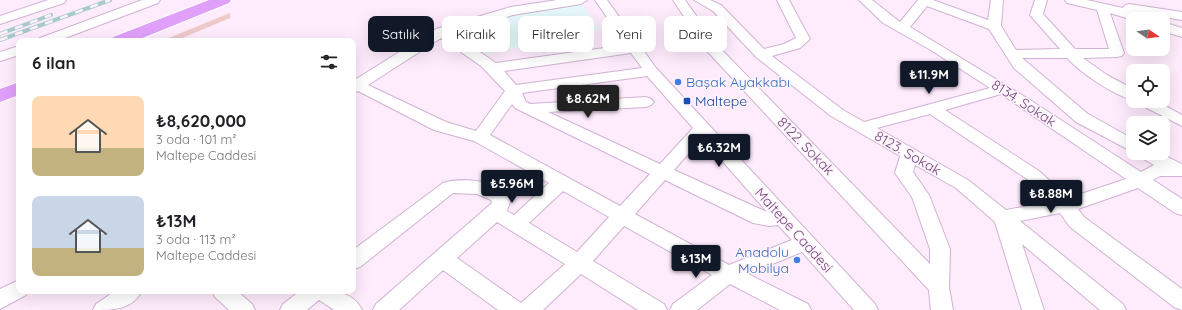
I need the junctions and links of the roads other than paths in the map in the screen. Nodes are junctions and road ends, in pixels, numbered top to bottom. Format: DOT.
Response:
graph roads {
  1 [pos="60,0"];
  2 [pos="154,0"];
  3 [pos="230,0"];
  4 [pos="581,0"];
  5 [pos="601,0"];
  6 [pos="678,0"];
  7 [pos="700,0"];
  8 [pos="783,0"];
  9 [pos="865,0"];
  10 [pos="925,0"];
  11 [pos="997,0"];
  12 [pos="1041,0"];
  13 [pos="1071,0"];
  14 [pos="713,4"];
  15 [pos="1124,6"];
  16 [pos="1102,8"];
  17 [pos="1133,12"];
  18 [pos="612,16"];
  19 [pos="1182,16"];
  20 [pos="0,20"];
  21 [pos="994,26"];
  22 [pos="902,28"];
  23 [pos="1170,29"];
  24 [pos="441,32"];
  25 [pos="1182,33"];
  26 [pos="53,38"];
  27 [pos="127,38"];
  28 [pos="144,38"];
  29 [pos="16,51"];
  30 [pos="607,52"];
  31 [pos="638,52"];
  32 [pos="761,54"];
  33 [pos="1012,54"];
  34 [pos="1070,54"];
  35 [pos="0,57"];
  36 [pos="495,68"];
  37 [pos="651,71"];
  38 [pos="16,81"];
  39 [pos="356,85"];
  40 [pos="356,86"];
  41 [pos="0,88"];
  42 [pos="16,89"];
  43 [pos="1003,89"];
  44 [pos="514,90"];
  45 [pos="1126,91"];
  46 [pos="0,96"];
  47 [pos="646,102"];
  48 [pos="933,108"];
  49 [pos="1157,108"];
  50 [pos="529,109"];
  51 [pos="1182,121"];
  52 [pos="703,127"];
  53 [pos="863,127"];
  54 [pos="480,137"];
  55 [pos="1126,142"];
  56 [pos="909,154"];
  57 [pos="1159,160"];
  58 [pos="661,172"];
  59 [pos="1181,172"];
  60 [pos="1141,180"];
  61 [pos="561,182"];
  62 [pos="1065,206"];
  63 [pos="1182,208"];
  64 [pos="495,213"];
  65 [pos="624,216"];
  66 [pos="782,217"];
  67 [pos="1003,217"];
  68 [pos="516,224"];
  69 [pos="796,246"];
  70 [pos="356,259"];
  71 [pos="443,259"];
  72 [pos="579,263"];
  73 [pos="730,273"];
  74 [pos="939,287"];
  75 [pos="16,291"];
  76 [pos="128,294"];
  77 [pos="225,294"];
  78 [pos="311,294"];
  79 [pos="327,294"];
  80 [pos="0,300"];
  81 [pos="1182,301"];
  82 [pos="104,310"];
  83 [pos="244,310"];
  84 [pos="291,310"];
  85 [pos="351,310"];
  86 [pos="384,310"];
  87 [pos="514,310"];
  88 [pos="529,310"];
  89 [pos="656,310"];
  90 [pos="681,310"];
  91 [pos="800,310"];
  92 [pos="867,310"];
  93 [pos="942,310"];
  94 [pos="1033,310"];
  95 [pos="1115,310"];
  1 -- 20 [label="street"];
  2 -- 26 [label="street"];
  3 -- 27 [label="highway"];
  3 -- 28 [label="highway"];
  4 -- 24 [label="street"];
  5 -- 18 [label="street, Maltepe Caddesi"];
  6 -- 74 [label="street, 8122. Sokak"];
  7 -- 14 [label="street, 8123. Sokak"];
  8 -- 32 [label="street"];
  9 -- 22 [label="street, 8134. Sokak"];
  10 -- 21 [label="street"];
  10 -- 22 [label="street"];
  11 -- 21 [label="street"];
  12 -- 34 [label="street"];
  13 -- 16 [label="street"];
  14 -- 32 [label="street, 8123. Sokak"];
  15 -- 16 [label="street"];
  15 -- 17 [label="street"];
  15 -- 19 [label="street"];
  16 -- 34 [label="street"];
  21 -- 33 [label="street"];
  22 -- 43 [label="street, 8134. Sokak"];
  23 -- 25 [label="street"];
  24 -- 36 [label="street"];
  24 -- 39 [label="street"];
  29 -- 35 [label="street"];
  30 -- 36 [label="street"];
  31 -- 37 [label="street, Maltepe Caddesi"];
  32 -- 53 [label="street, 8123. Sokak"];
  33 -- 34 [label="street"];
  33 -- 55 [label="street"];
  34 -- 45 [label="street"];
  36 -- 44 [label="street"];
  37 -- 44 [label="street"];
  37 -- 52 [label="street, Maltepe Caddesi"];
  38 -- 41 [label="highway"];
  40 -- 54 [label="street"];
  42 -- 46 [label="highway"];
  43 -- 48 [label="street"];
  43 -- 60 [label="street, 8134. Sokak"];
  44 -- 50 [label="street"];
  44 -- 54 [label="street"];
  47 -- 50 [label="street"];
  48 -- 53 [label="street"];
  48 -- 62 [label="street"];
  49 -- 51 [label="street"];
  50 -- 58 [label="street"];
  52 -- 58 [label="street"];
  52 -- 66 [label="street, Maltepe Caddesi"];
  53 -- 56 [label="street, 8123. Sokak"];
  54 -- 61 [label="street"];
  56 -- 67 [label="street, 8123. Sokak"];
  56 -- 74 [label="street"];
  57 -- 59 [label="street"];
  58 -- 65 [label="street"];
  58 -- 66 [label="street"];
  59 -- 60 [label="street"];
  60 -- 62 [label="street"];
  60 -- 63 [label="street, 8134. Sokak"];
  61 -- 65 [label="street"];
  61 -- 68 [label="street"];
  62 -- 67 [label="street"];
  62 -- 81 [label="street"];
  64 -- 68 [label="street"];
  64 -- 70 [label="street"];
  64 -- 71 [label="street"];
  65 -- 72 [label="street"];
  65 -- 73 [label="street"];
  66 -- 92 [label="street, Maltepe Caddesi"];
  67 -- 94 [label="street"];
  67 -- 95 [label="street, 8123. Sokak"];
  68 -- 72 [label="street"];
  69 -- 73 [label="street"];
  71 -- 86 [label="street"];
  71 -- 87 [label="street"];
  72 -- 88 [label="street"];
  72 -- 89 [label="street"];
  73 -- 90 [label="street"];
  73 -- 91 [label="street"];
  74 -- 93 [label="street"];
  75 -- 80 [label="street"];
  76 -- 82 [label="street"];
  77 -- 83 [label="street"];
  78 -- 84 [label="street"];
  79 -- 85 [label="street"];
}
